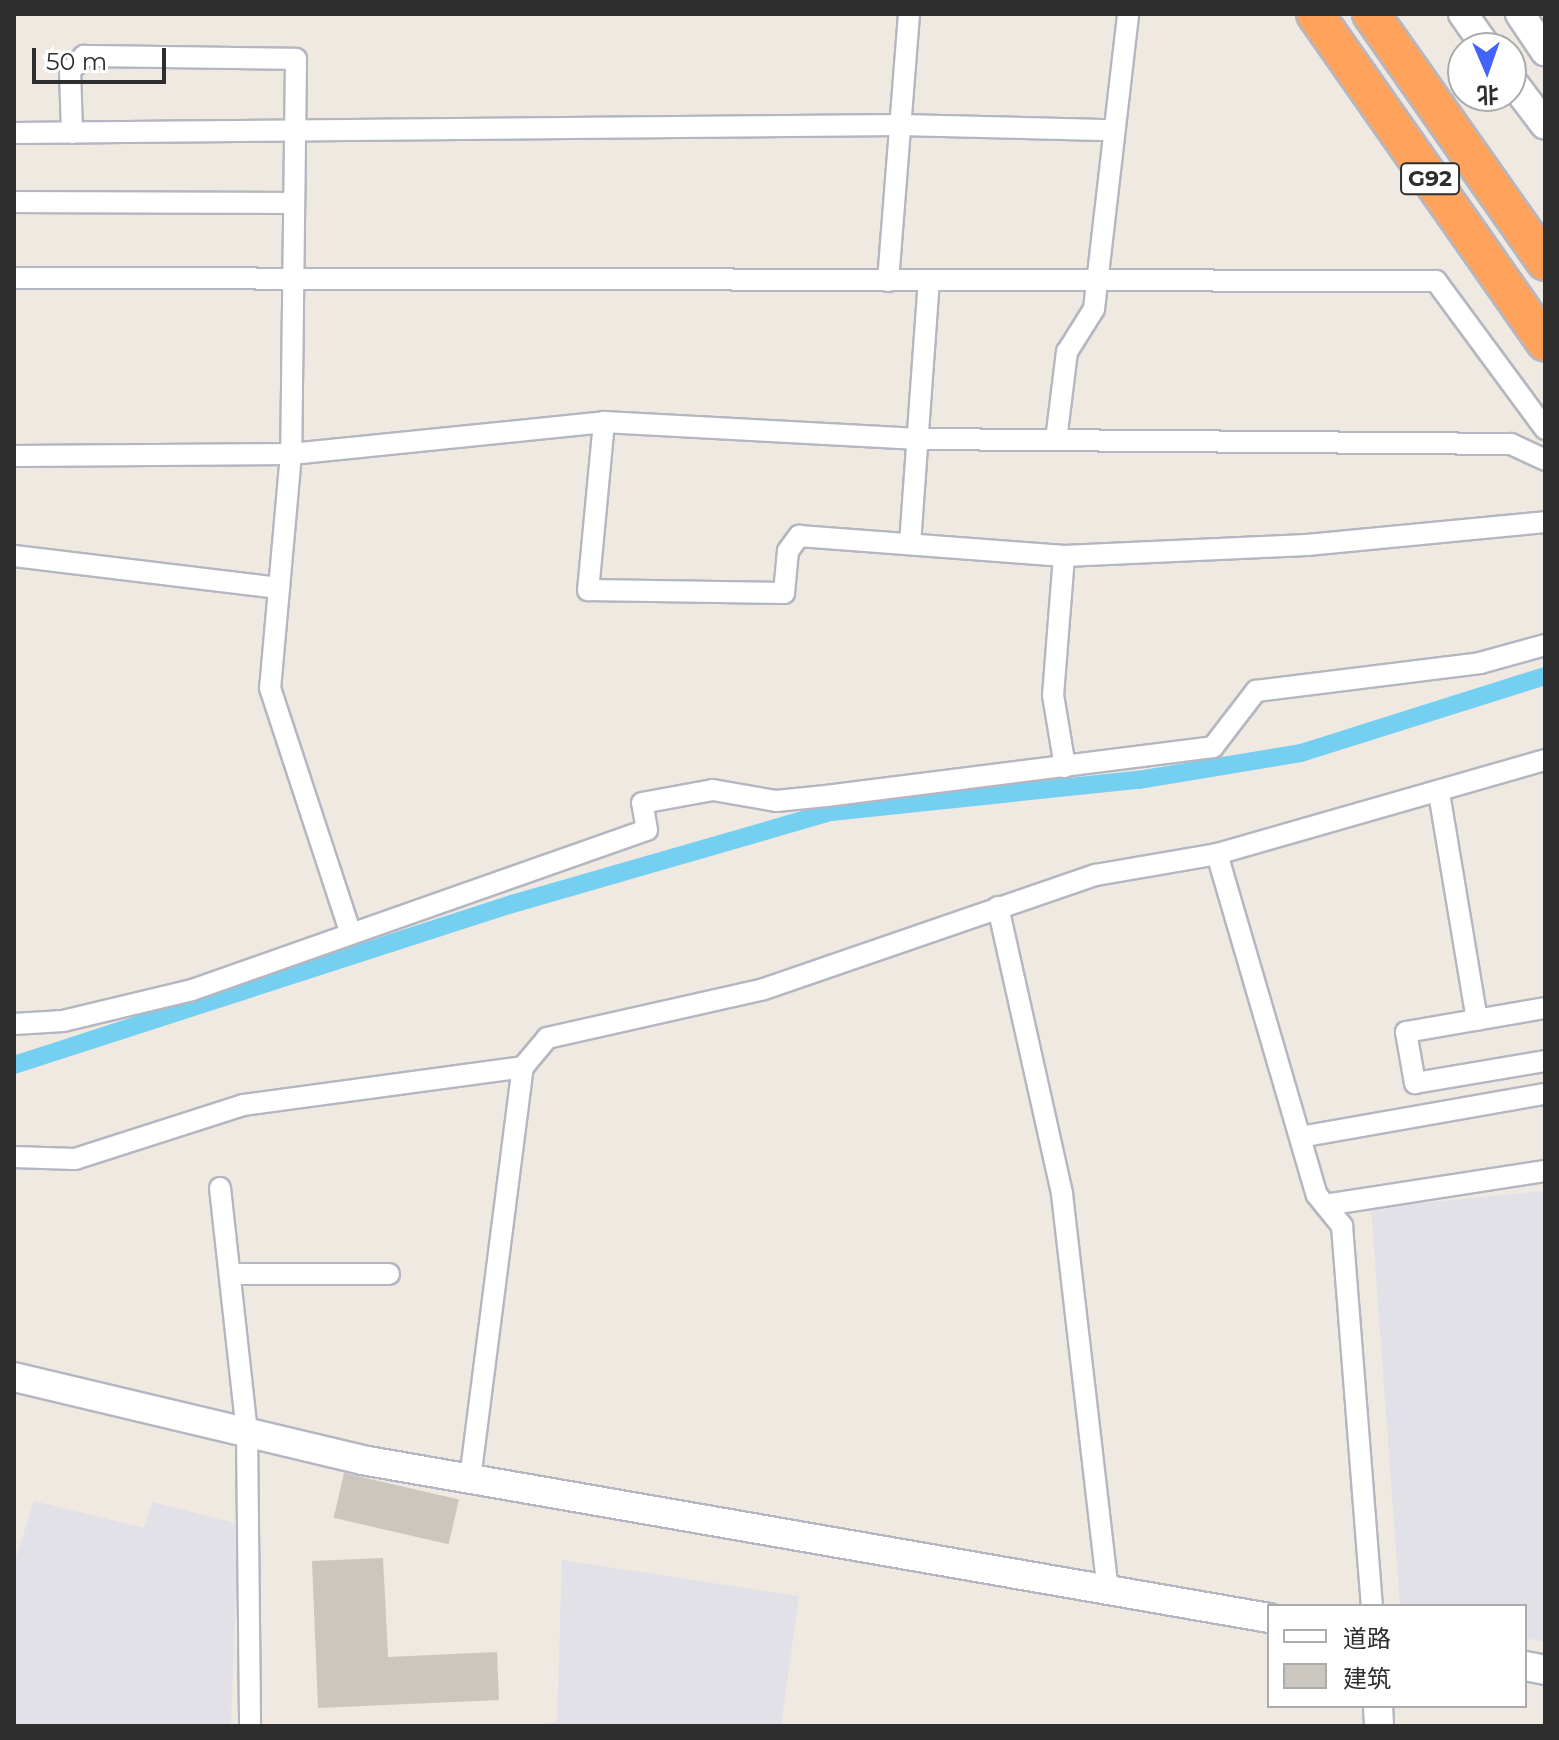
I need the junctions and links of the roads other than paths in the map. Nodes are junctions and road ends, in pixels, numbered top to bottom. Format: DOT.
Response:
graph roads {
  1 [pos="909,14"];
  2 [pos="1128,14"];
  3 [pos="1315,14"];
  4 [pos="1371,14"];
  5 [pos="1463,14"];
  6 [pos="1520,14"];
  7 [pos="1476,32"];
  8 [pos="1545,51"];
  9 [pos="1527,101"];
  10 [pos="900,125"];
  11 [pos="1545,125"];
  12 [pos="1112,130"];
  13 [pos="295,131"];
  14 [pos="14,133"];
  15 [pos="72,133"];
  16 [pos="14,202"];
  17 [pos="294,203"];
  18 [pos="1545,262"];
  19 [pos="14,278"];
  20 [pos="888,281"];
  21 [pos="929,281"];
  22 [pos="1095,281"];
  23 [pos="293,282"];
  24 [pos="1545,343"];
  25 [pos="604,422"];
  26 [pos="1545,429"];
  27 [pos="919,439"];
  28 [pos="1056,440"];
  29 [pos="291,454"];
  30 [pos="14,456"];
  31 [pos="1545,460"];
  32 [pos="1545,522"];
  33 [pos="910,544"];
  34 [pos="14,556"];
  35 [pos="1064,556"];
  36 [pos="279,588"];
  37 [pos="1545,645"];
  38 [pos="1545,760"];
  39 [pos="1065,767"];
  40 [pos="1439,793"];
  41 [pos="1217,854"];
  42 [pos="998,907"];
  43 [pos="350,932"];
  44 [pos="1545,1008"];
  45 [pos="1477,1020"];
  46 [pos="14,1024"];
  47 [pos="1545,1061"];
  48 [pos="523,1067"];
  49 [pos="1545,1094"];
  50 [pos="1300,1137"];
  51 [pos="14,1157"];
  52 [pos="1545,1171"];
  53 [pos="220,1188"];
  54 [pos="1325,1205"];
  55 [pos="230,1274"];
  56 [pos="389,1274"];
  57 [pos="14,1377"];
  58 [pos="247,1432"];
  59 [pos="470,1479"];
  60 [pos="1107,1585"];
  61 [pos="1372,1604"];
  62 [pos="1267,1618"];
  63 [pos="250,1726"];
  1 -- 10 [label="street"];
  2 -- 12 [label="street"];
  3 -- 24 [label="highway, G92"];
  4 -- 18 [label="highway, G92"];
  5 -- 7 [label="main road"];
  6 -- 8 [label="main road"];
  9 -- 11 [label="main road"];
  10 -- 12 [label="street"];
  10 -- 13 [label="street"];
  10 -- 20 [label="street"];
  12 -- 22 [label="street"];
  13 -- 15 [label="street"];
  13 -- 15 [label="street"];
  13 -- 17 [label="street"];
  14 -- 15 [label="street"];
  16 -- 17 [label="street"];
  17 -- 23 [label="street"];
  19 -- 23 [label="street"];
  20 -- 21 [label="street"];
  20 -- 23 [label="street"];
  21 -- 22 [label="street"];
  21 -- 27 [label="street"];
  22 -- 26 [label="street"];
  22 -- 28 [label="street"];
  23 -- 29 [label="street"];
  25 -- 27 [label="street"];
  25 -- 29 [label="street"];
  25 -- 33 [label="street"];
  27 -- 28 [label="street"];
  27 -- 33 [label="street"];
  28 -- 31 [label="street"];
  29 -- 30 [label="street"];
  29 -- 36 [label="street"];
  32 -- 35 [label="street"];
  33 -- 35 [label="street"];
  34 -- 36 [label="street"];
  35 -- 39 [label="street"];
  36 -- 43 [label="street"];
  37 -- 39 [label="street"];
  38 -- 40 [label="street"];
  39 -- 43 [label="street"];
  40 -- 41 [label="street"];
  40 -- 45 [label="street"];
  41 -- 42 [label="street"];
  41 -- 50 [label="street"];
  42 -- 48 [label="street"];
  42 -- 60 [label="street"];
  43 -- 46 [label="street"];
  44 -- 45 [label="street"];
  45 -- 47 [label="street"];
  48 -- 51 [label="street"];
  48 -- 59 [label="street"];
  49 -- 50 [label="street"];
  50 -- 54 [label="street"];
  52 -- 54 [label="street"];
  53 -- 55 [label="street"];
  54 -- 61 [label="street"];
  55 -- 56 [label="street"];
  55 -- 58 [label="street"];
  57 -- 58 [label="main road"];
  58 -- 59 [label="main road"];
  58 -- 63 [label="street"];
  59 -- 60 [label="main road"];
  60 -- 62 [label="main road"];
}
